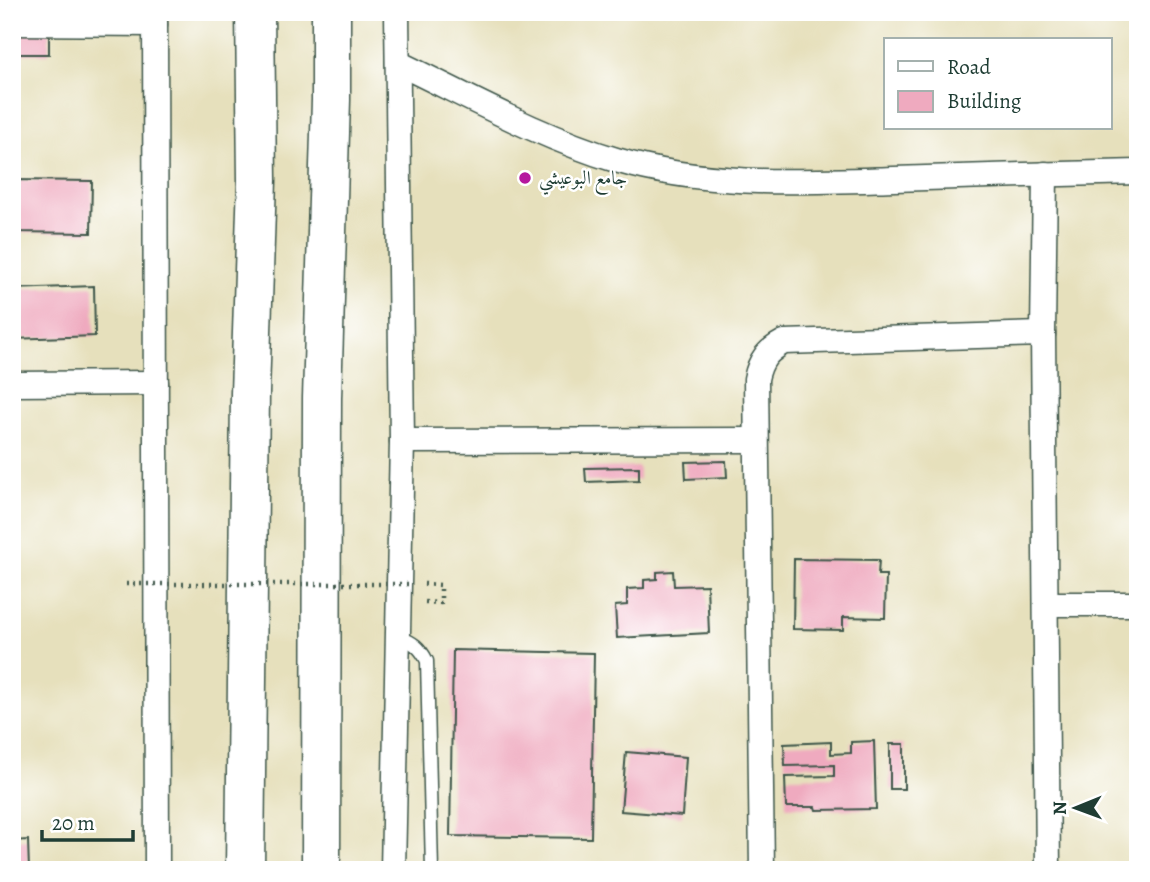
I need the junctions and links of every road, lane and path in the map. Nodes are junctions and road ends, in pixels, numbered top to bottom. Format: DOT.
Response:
graph roads {
  1 [pos="256,12"];
  2 [pos="331,12"];
  3 [pos="397,12"];
  4 [pos="155,18"];
  5 [pos="12,23"];
  6 [pos="398,64"];
  7 [pos="1138,172"];
  8 [pos="1045,174"];
  9 [pos="1043,334"];
  10 [pos="156,383"];
  11 [pos="12,384"];
  12 [pos="756,440"];
  13 [pos="402,441"];
  14 [pos="126,584"];
  15 [pos="413,584"];
  16 [pos="1045,604"];
  17 [pos="1138,604"];
  18 [pos="398,637"];
  19 [pos="157,870"];
  20 [pos="245,870"];
  21 [pos="321,870"];
  22 [pos="393,870"];
  23 [pos="432,870"];
  24 [pos="762,870"];
  25 [pos="1048,870"];
  1 -- 20 [label="highway"];
  2 -- 21 [label="highway"];
  3 -- 6 [label="street"];
  4 -- 5 [label="street"];
  4 -- 10 [label="street"];
  6 -- 8 [label="street"];
  6 -- 13 [label="street"];
  7 -- 8 [label="street"];
  8 -- 9 [label="street"];
  9 -- 12 [label="street"];
  9 -- 16 [label="street"];
  10 -- 11 [label="street"];
  10 -- 19 [label="street"];
  12 -- 13 [label="street"];
  12 -- 24 [label="street"];
  13 -- 18 [label="street"];
  14 -- 15 [label="path, bridge"];
  16 -- 17 [label="street"];
  16 -- 25 [label="street"];
  18 -- 22 [label="street"];
  18 -- 23 [label="lane"];
}
